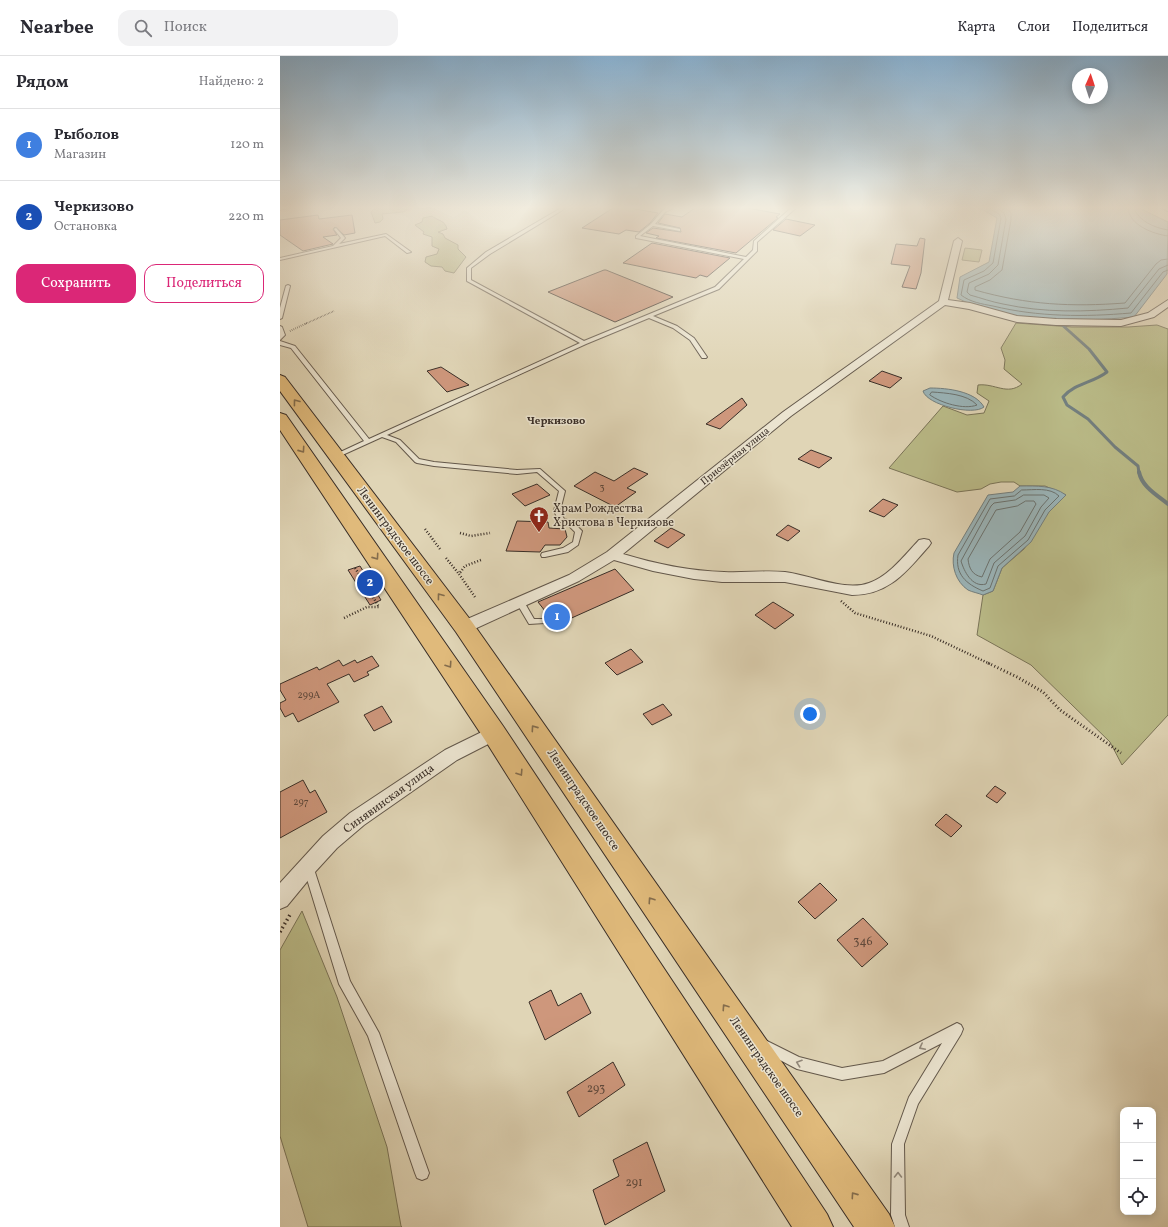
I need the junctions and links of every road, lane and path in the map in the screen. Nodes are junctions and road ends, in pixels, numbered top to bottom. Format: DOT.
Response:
graph roads {
  1 [pos="476,263"];
  2 [pos="742,263"];
  3 [pos="953,263"];
  4 [pos="288,286"];
  5 [pos="943,302"];
  6 [pos="1168,303"];
  7 [pos="334,311"];
  8 [pos="648,316"];
  9 [pos="280,318"];
  10 [pos="280,327"];
  11 [pos="281,336"];
  12 [pos="280,343"];
  13 [pos="584,343"];
  14 [pos="704,357"];
  15 [pos="280,380"];
  16 [pos="280,418"];
  17 [pos="381,435"];
  18 [pos="367,441"];
  19 [pos="336,456"];
  20 [pos="425,529"];
  21 [pos="460,533"];
  22 [pos="490,533"];
  23 [pos="924,543"];
  24 [pos="440,549"];
  25 [pos="546,555"];
  26 [pos="612,555"];
  27 [pos="446,558"];
  28 [pos="481,560"];
  29 [pos="355,568"];
  30 [pos="459,574"];
  31 [pos="362,579"];
  32 [pos="822,585"];
  33 [pos="368,589"];
  34 [pos="475,596"];
  35 [pos="520,602"];
  36 [pos="344,618"];
  37 [pos="542,621"];
  38 [pos="464,627"];
  39 [pos="494,733"];
  40 [pos="1121,753"];
  41 [pos="308,865"];
  42 [pos="280,899"];
  43 [pos="744,1034"];
  44 [pos="422,1173"];
  45 [pos="814,1227"];
  46 [pos="876,1227"];
  47 [pos="902,1227"];
  1 -- 13 [label="lane"];
  2 -- 8 [label="lane"];
  3 -- 5 [label="street"];
  4 -- 9 [label="lane"];
  5 -- 6 [label="street"];
  5 -- 26 [label="street, Приозёрная улица"];
  7 -- 11 [label="path"];
  8 -- 13 [label="lane"];
  8 -- 14 [label="lane"];
  10 -- 11 [label="lane"];
  12 -- 18 [label="lane"];
  13 -- 17 [label="lane"];
  19 -- 15 [label="highway, Ленинградское шоссе, one-way"];
  16 -- 39 [label="highway, Ленинградское шоссе, one-way"];
  17 -- 18 [label="lane"];
  17 -- 25 [label="lane"];
  18 -- 19 [label="lane"];
  38 -- 19 [label="highway, Ленинградское шоссе, one-way"];
  20 -- 24 [label="path"];
  21 -- 22 [label="path"];
  23 -- 32 [label="street"];
  26 -- 32 [label="street"];
  26 -- 35 [label="street, Приозёрная улица"];
  27 -- 30 [label="path"];
  28 -- 30 [label="path"];
  29 -- 31 [label="path"];
  30 -- 34 [label="path"];
  32 -- 40 [label="path"];
  33 -- 36 [label="path"];
  35 -- 37 [label="lane"];
  35 -- 38 [label="street, Приозёрная улица"];
  43 -- 38 [label="highway, Ленинградское шоссе, one-way"];
  39 -- 41 [label="street, Синявинская улица"];
  39 -- 45 [label="highway, Ленинградское шоссе, one-way"];
  41 -- 42 [label="street, Синявинская улица"];
  41 -- 44 [label="lane"];
  46 -- 43 [label="highway, Ленинградское шоссе, one-way"];
  47 -- 43 [label="lane, one-way"];
}
